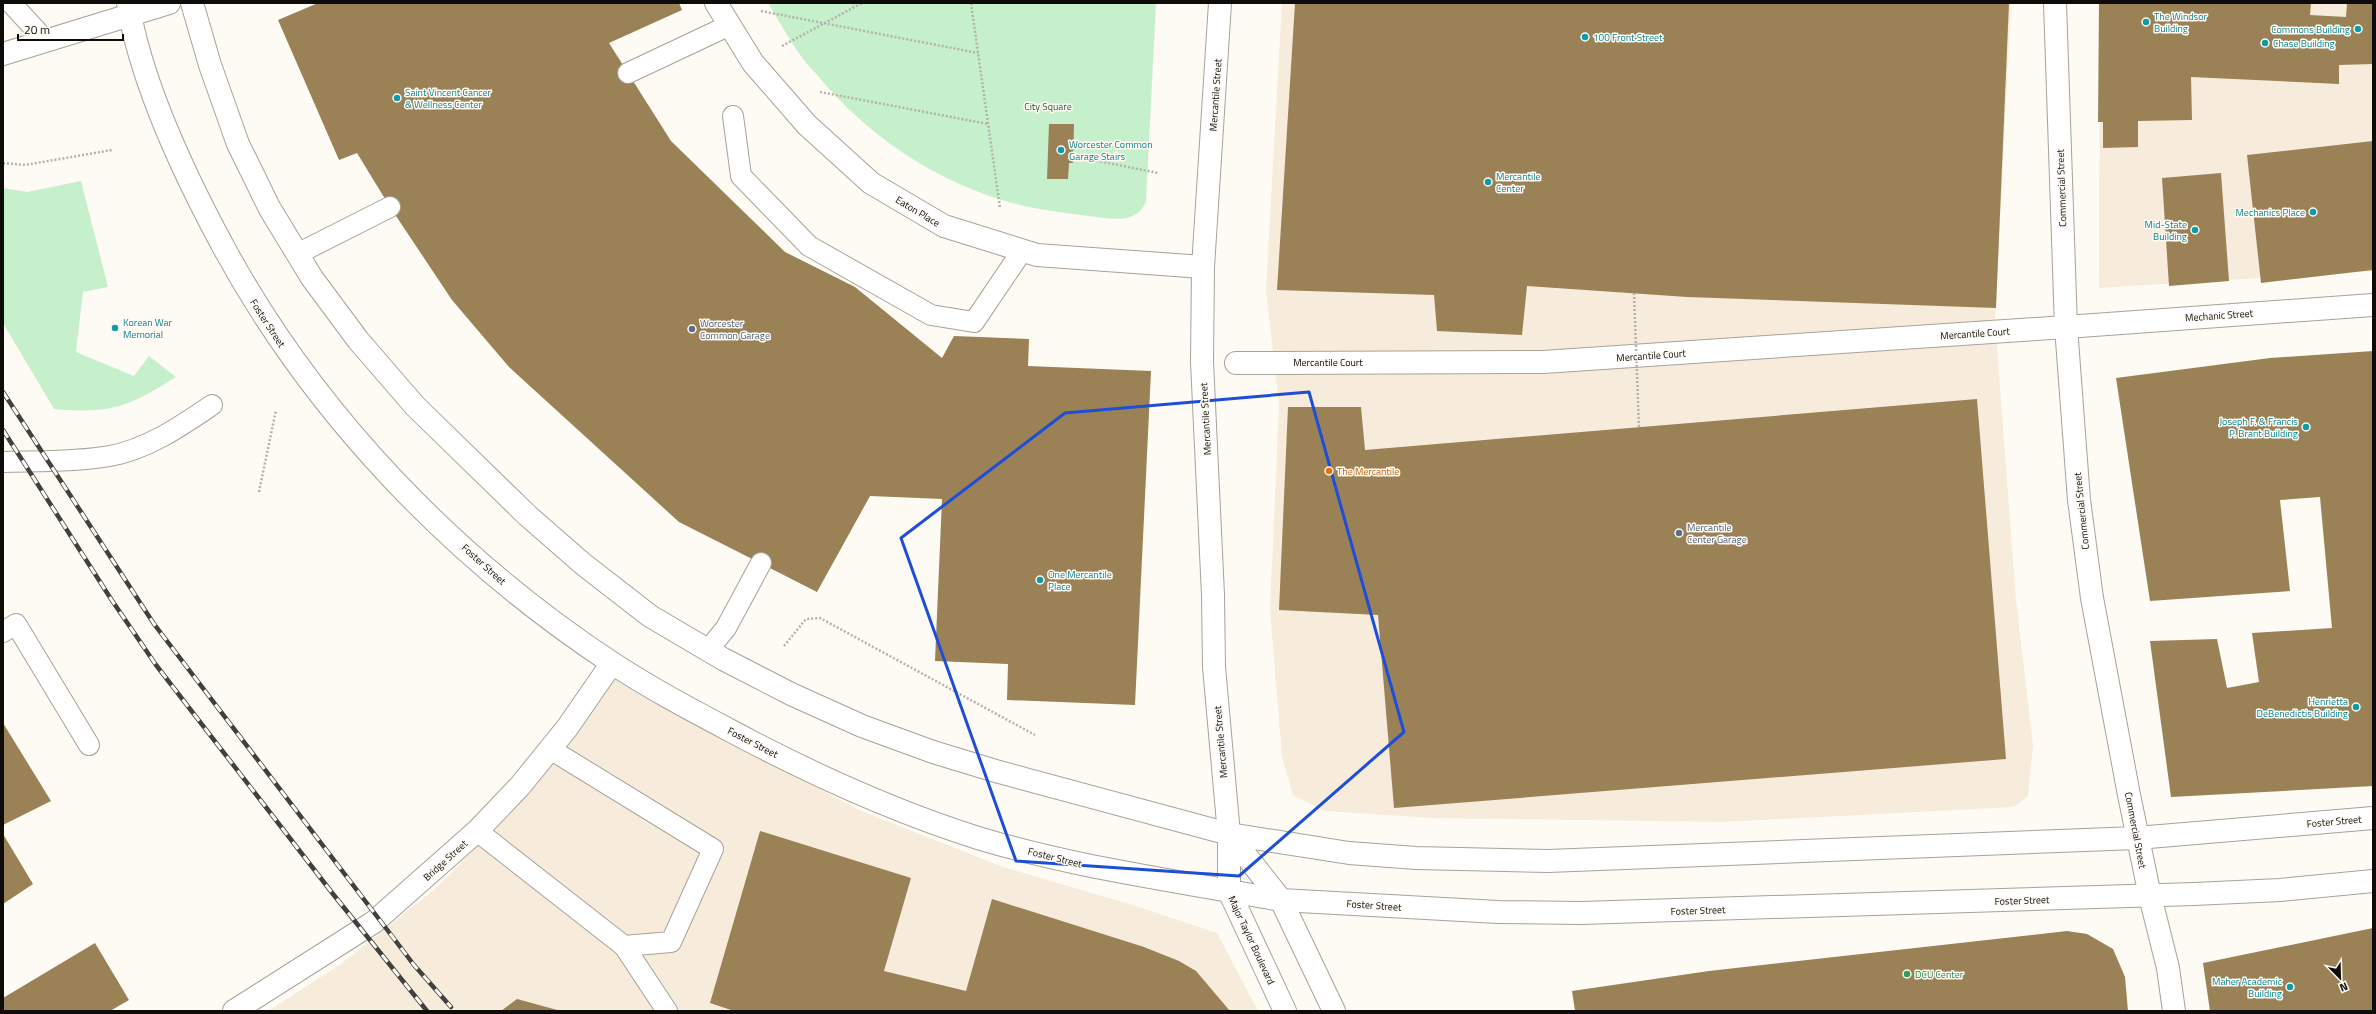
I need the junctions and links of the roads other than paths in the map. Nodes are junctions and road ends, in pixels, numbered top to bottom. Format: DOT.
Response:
graph roads {
  1 [pos="11,3"];
  2 [pos="169,3"];
  3 [pos="192,3"];
  4 [pos="716,3"];
  5 [pos="1220,3"];
  6 [pos="2054,3"];
  7 [pos="129,9"];
  8 [pos="730,25"];
  9 [pos="45,40"];
  10 [pos="3,54"];
  11 [pos="628,73"];
  12 [pos="733,116"];
  13 [pos="390,207"];
  14 [pos="1022,251"];
  15 [pos="297,254"];
  16 [pos="1204,267"];
  17 [pos="2373,305"];
  18 [pos="2066,327"];
  19 [pos="1236,363"];
  20 [pos="212,405"];
  21 [pos="3,462"];
  22 [pos="761,563"];
  23 [pos="3,632"];
  24 [pos="708,650"];
  25 [pos="612,663"];
  26 [pos="89,745"];
  27 [pos="550,749"];
  28 [pos="2373,818"];
  29 [pos="477,831"];
  30 [pos="1229,834"];
  31 [pos="2137,838"];
  32 [pos="2373,881"];
  33 [pos="1229,891"];
  34 [pos="2150,896"];
  35 [pos="1281,900"];
  36 [pos="624,946"];
  37 [pos="234,1011"];
  38 [pos="667,1011"];
  39 [pos="1285,1011"];
  40 [pos="1334,1011"];
  41 [pos="2174,1011"];
  1 -- 9 [label="lane"];
  2 -- 7 [label="main road"];
  3 -- 15 [label="main road, Foster Street"];
  4 -- 8 [label="main road, Eaton Place"];
  5 -- 16 [label="main road, Mercantile Street"];
  6 -- 18 [label="main road, Commercial Street"];
  7 -- 9 [label="main road"];
  7 -- 25 [label="main road, Foster Street"];
  8 -- 11 [label="lane"];
  8 -- 14 [label="main road, Eaton Place"];
  9 -- 10 [label="main road"];
  12 -- 14 [label="lane"];
  13 -- 15 [label="lane"];
  14 -- 16 [label="main road, Eaton Place"];
  15 -- 24 [label="main road, Foster Street"];
  16 -- 30 [label="main road, Mercantile Street"];
  17 -- 18 [label="main road, Mechanic Street"];
  18 -- 19 [label="main road, Mercantile Court"];
  18 -- 31 [label="main road, Commercial Street"];
  20 -- 21 [label="lane"];
  22 -- 24 [label="lane"];
  23 -- 26 [label="lane"];
  24 -- 30 [label="main road, Foster Street"];
  25 -- 27 [label="main road, Bridge Street"];
  25 -- 33 [label="main road, Foster Street"];
  27 -- 29 [label="main road, Bridge Street"];
  27 -- 36 [label="lane"];
  28 -- 31 [label="main road, Foster Street"];
  29 -- 36 [label="lane"];
  29 -- 37 [label="main road, Bridge Street"];
  30 -- 31 [label="main road, Foster Street"];
  30 -- 33 [label="main road, Major Taylor Boulevard"];
  30 -- 35 [label="main road"];
  31 -- 34 [label="main road, Commercial Street"];
  32 -- 34 [label="main road, Foster Street"];
  33 -- 35 [label="main road, Foster Street"];
  33 -- 39 [label="main road, Major Taylor Boulevard"];
  34 -- 35 [label="main road, Foster Street"];
  34 -- 41 [label="main road, Commercial Street"];
  35 -- 40 [label="main road"];
  36 -- 38 [label="lane"];
}
